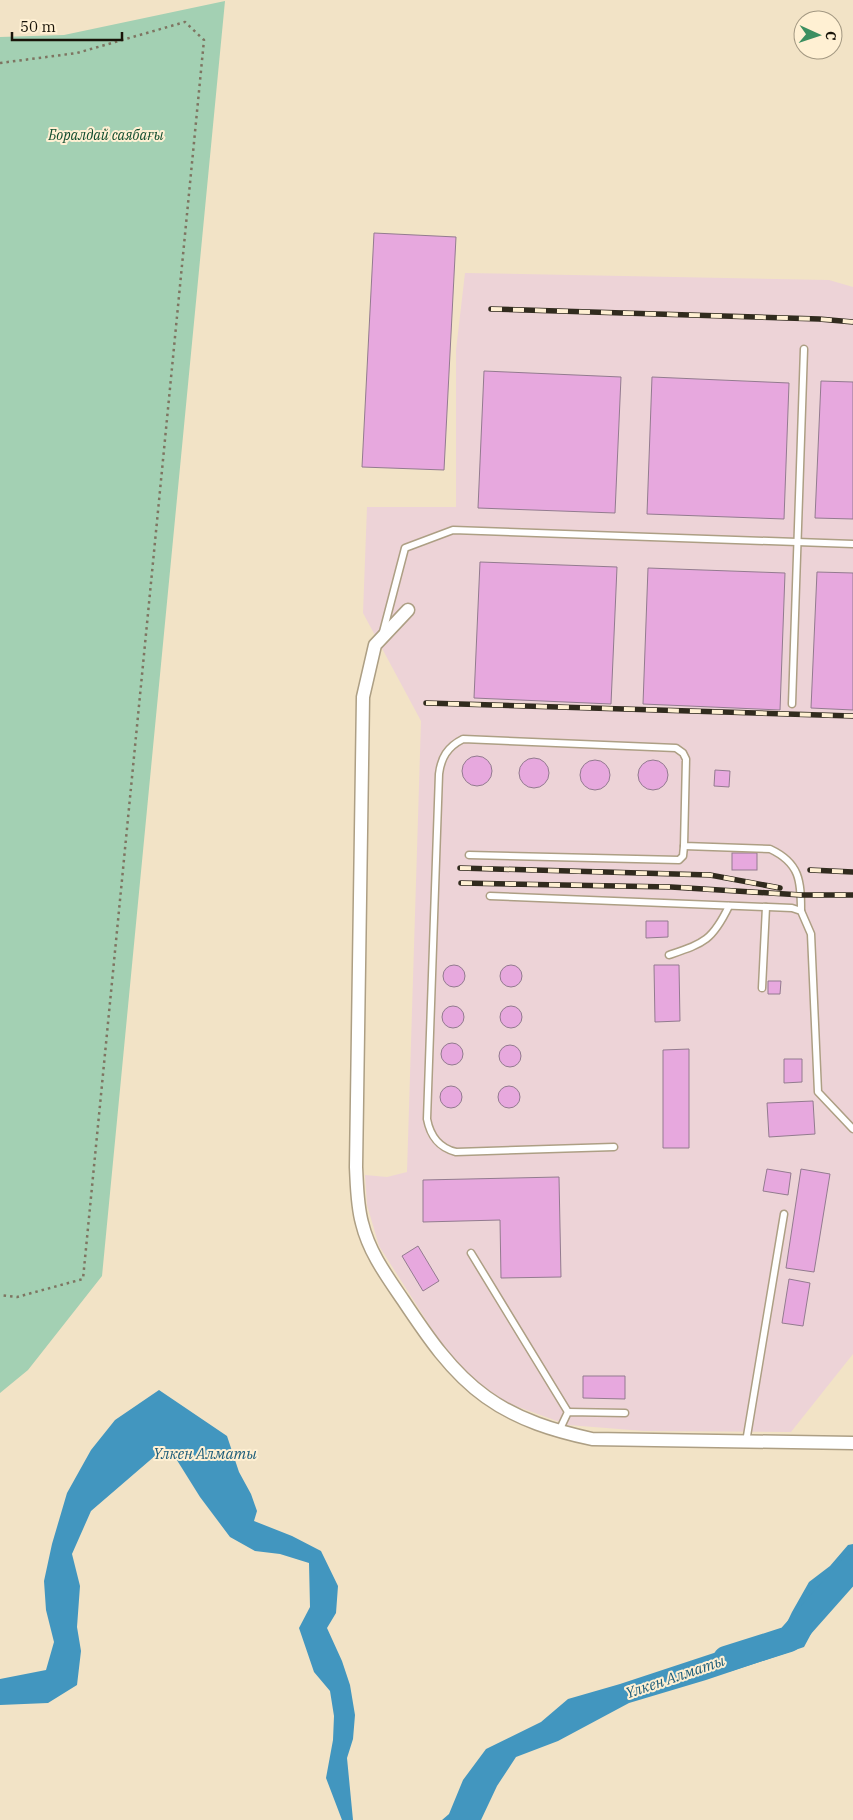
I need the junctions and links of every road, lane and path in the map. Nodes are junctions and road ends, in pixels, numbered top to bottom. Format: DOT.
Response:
graph roads {
  1 [pos="0,63"];
  2 [pos="804,349"];
  3 [pos="798,542"];
  4 [pos="853,544"];
  5 [pos="408,610"];
  6 [pos="382,637"];
  7 [pos="792,704"];
  8 [pos="684,846"];
  9 [pos="469,855"];
  10 [pos="490,896"];
  11 [pos="729,906"];
  12 [pos="766,908"];
  13 [pos="801,910"];
  14 [pos="669,955"];
  15 [pos="762,988"];
  16 [pos="853,1129"];
  17 [pos="614,1148"];
  18 [pos="784,1214"];
  19 [pos="472,1253"];
  20 [pos="0,1295"];
  21 [pos="568,1412"];
  22 [pos="625,1413"];
  23 [pos="558,1431"];
  24 [pos="746,1442"];
  25 [pos="853,1442"];
  1 -- 20 [label="path"];
  2 -- 3 [label="lane"];
  3 -- 4 [label="lane"];
  3 -- 6 [label="lane"];
  3 -- 7 [label="lane"];
  5 -- 6 [label="street"];
  6 -- 23 [label="street"];
  8 -- 9 [label="lane"];
  8 -- 13 [label="lane"];
  8 -- 17 [label="lane"];
  10 -- 11 [label="lane"];
  11 -- 12 [label="lane"];
  11 -- 14 [label="lane"];
  12 -- 13 [label="lane"];
  12 -- 15 [label="lane"];
  13 -- 16 [label="lane"];
  18 -- 24 [label="lane"];
  19 -- 21 [label="lane"];
  21 -- 22 [label="lane"];
  21 -- 23 [label="lane"];
  23 -- 24 [label="street"];
  24 -- 25 [label="street"];
}
